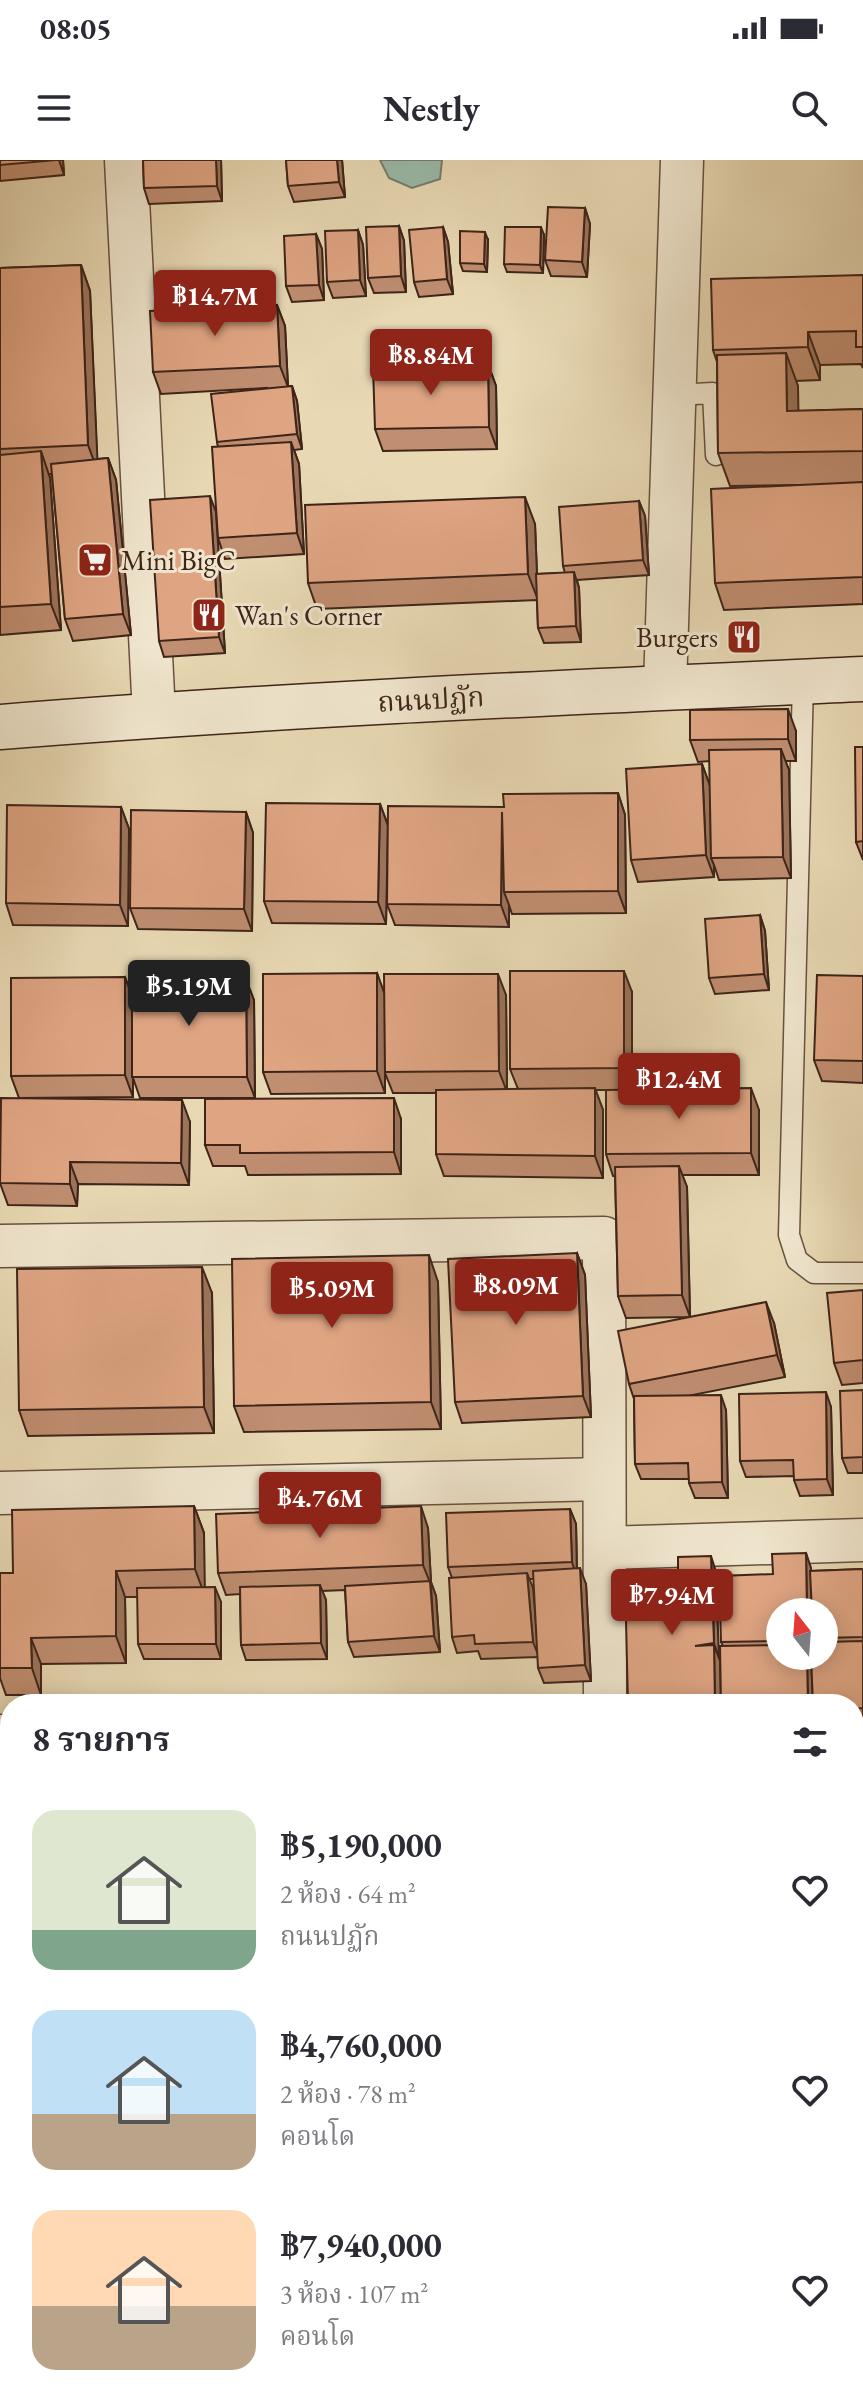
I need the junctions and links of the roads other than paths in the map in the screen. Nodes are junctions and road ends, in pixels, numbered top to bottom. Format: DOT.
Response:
graph roads {
  1 [pos="126,160"];
  2 [pos="682,160"];
  3 [pos="674,395"];
  4 [pos="716,455"];
  5 [pos="863,679"];
  6 [pos="803,682"];
  7 [pos="665,687"];
  8 [pos="154,714"];
  9 [pos="0,727"];
  10 [pos="0,1246"];
  11 [pos="863,1273"];
  12 [pos="604,1479"];
  13 [pos="0,1493"];
  14 [pos="863,1540"];
  15 [pos="605,1548"];
  16 [pos="605,1694"];
  1 -- 8 [label="street"];
  2 -- 3 [label="street"];
  3 -- 4 [label="lane"];
  3 -- 7 [label="street"];
  5 -- 6 [label="main road, ถนนปฏัก"];
  6 -- 7 [label="main road, ถนนปฏัก"];
  6 -- 11 [label="lane"];
  7 -- 8 [label="main road, ถนนปฏัก"];
  8 -- 9 [label="main road, ถนนปฏัก"];
  10 -- 12 [label="street"];
  12 -- 13 [label="street"];
  12 -- 15 [label="street"];
  14 -- 15 [label="street"];
  15 -- 16 [label="street"];
}
